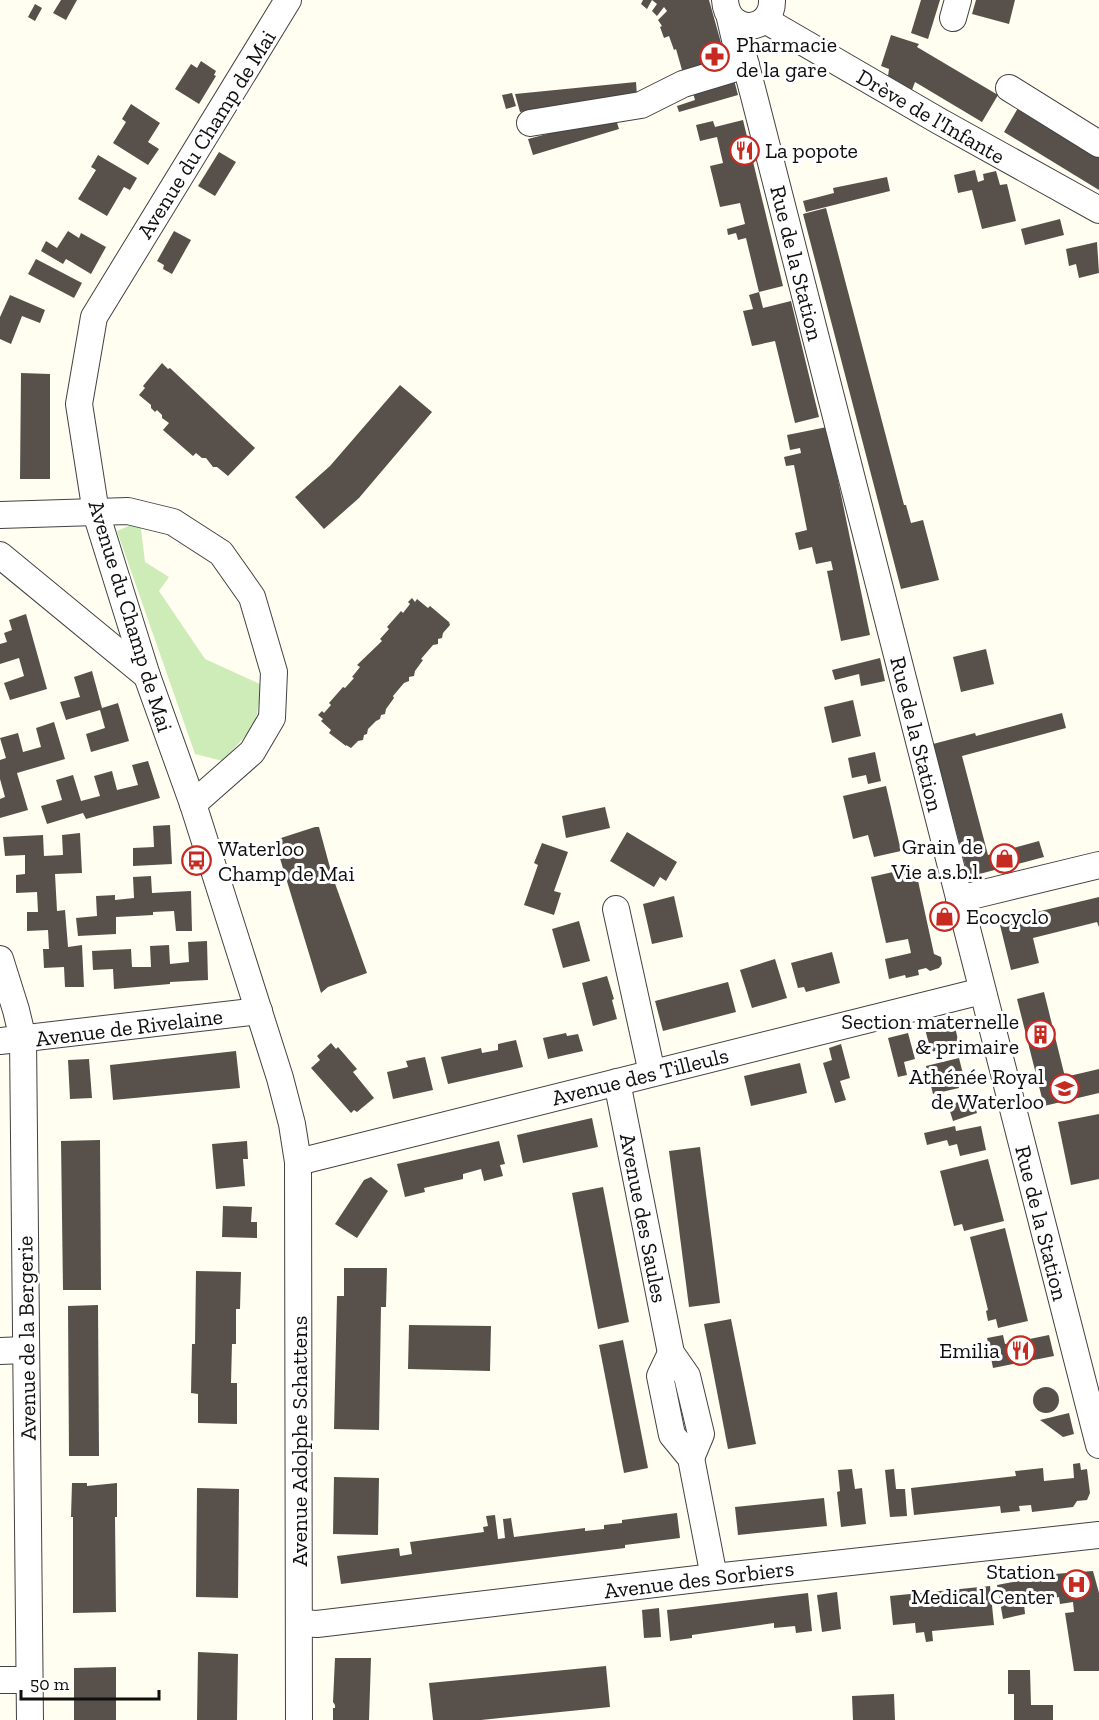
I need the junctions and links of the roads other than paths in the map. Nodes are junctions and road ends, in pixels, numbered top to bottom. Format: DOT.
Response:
graph roads {
  1 [pos="288,0"];
  2 [pos="728,9"];
  3 [pos="768,10"];
  4 [pos="745,62"];
  5 [pos="1009,88"];
  6 [pos="530,123"];
  7 [pos="1099,144"];
  8 [pos="1099,210"];
  9 [pos="96,513"];
  10 [pos="0,515"];
  11 [pos="0,555"];
  12 [pos="147,676"];
  13 [pos="193,804"];
  14 [pos="1099,865"];
  15 [pos="958,899"];
  16 [pos="616,909"];
  17 [pos="0,959"];
  18 [pos="982,991"];
  19 [pos="259,1011"];
  20 [pos="12,1040"];
  21 [pos="652,1074"];
  22 [pos="617,1082"];
  23 [pos="298,1162"];
  24 [pos="26,1350"];
  25 [pos="0,1351"];
  26 [pos="1099,1445"];
  27 [pos="1099,1535"];
  28 [pos="714,1576"];
  29 [pos="300,1623"];
  30 [pos="0,1680"];
  31 [pos="29,1680"];
  32 [pos="30,1720"];
  33 [pos="299,1720"];
  1 -- 9 [label="street, Avenue du Champ de Mai"];
  2 -- 3 [label="street"];
  2 -- 4 [label="street, Rue de la Station"];
  3 -- 4 [label="street"];
  3 -- 8 [label="street, Drève de l'Infante"];
  4 -- 6 [label="street"];
  4 -- 15 [label="street, Rue de la Station"];
  5 -- 7 [label="street"];
  9 -- 10 [label="street"];
  9 -- 12 [label="street, Avenue du Champ de Mai"];
  9 -- 13 [label="street"];
  11 -- 12 [label="street"];
  12 -- 13 [label="street, Avenue du Champ de Mai"];
  13 -- 19 [label="street, Avenue du Champ de Mai"];
  14 -- 15 [label="street"];
  15 -- 18 [label="street, Rue de la Station"];
  16 -- 21 [label="street"];
  17 -- 20 [label="street, Avenue de la Bergerie"];
  18 -- 21 [label="street, Avenue des Tilleuls"];
  18 -- 26 [label="street, Rue de la Station"];
  19 -- 20 [label="street, Avenue de Rivelaine"];
  19 -- 23 [label="street, Avenue du Champ de Mai"];
  20 -- 24 [label="street, Avenue de la Bergerie"];
  21 -- 22 [label="street, Avenue des Tilleuls"];
  22 -- 23 [label="street, Avenue des Tilleuls"];
  22 -- 28 [label="street, Avenue des Saules"];
  23 -- 29 [label="street, Avenue Adolphe Schattens"];
  24 -- 25 [label="street"];
  24 -- 31 [label="street, Avenue de la Bergerie"];
  27 -- 28 [label="street, Avenue des Sorbiers"];
  28 -- 29 [label="street, Avenue des Sorbiers"];
  29 -- 33 [label="street, Avenue Adolphe Schattens"];
  30 -- 31 [label="street"];
  31 -- 32 [label="street, Avenue de la Bergerie"];
}
